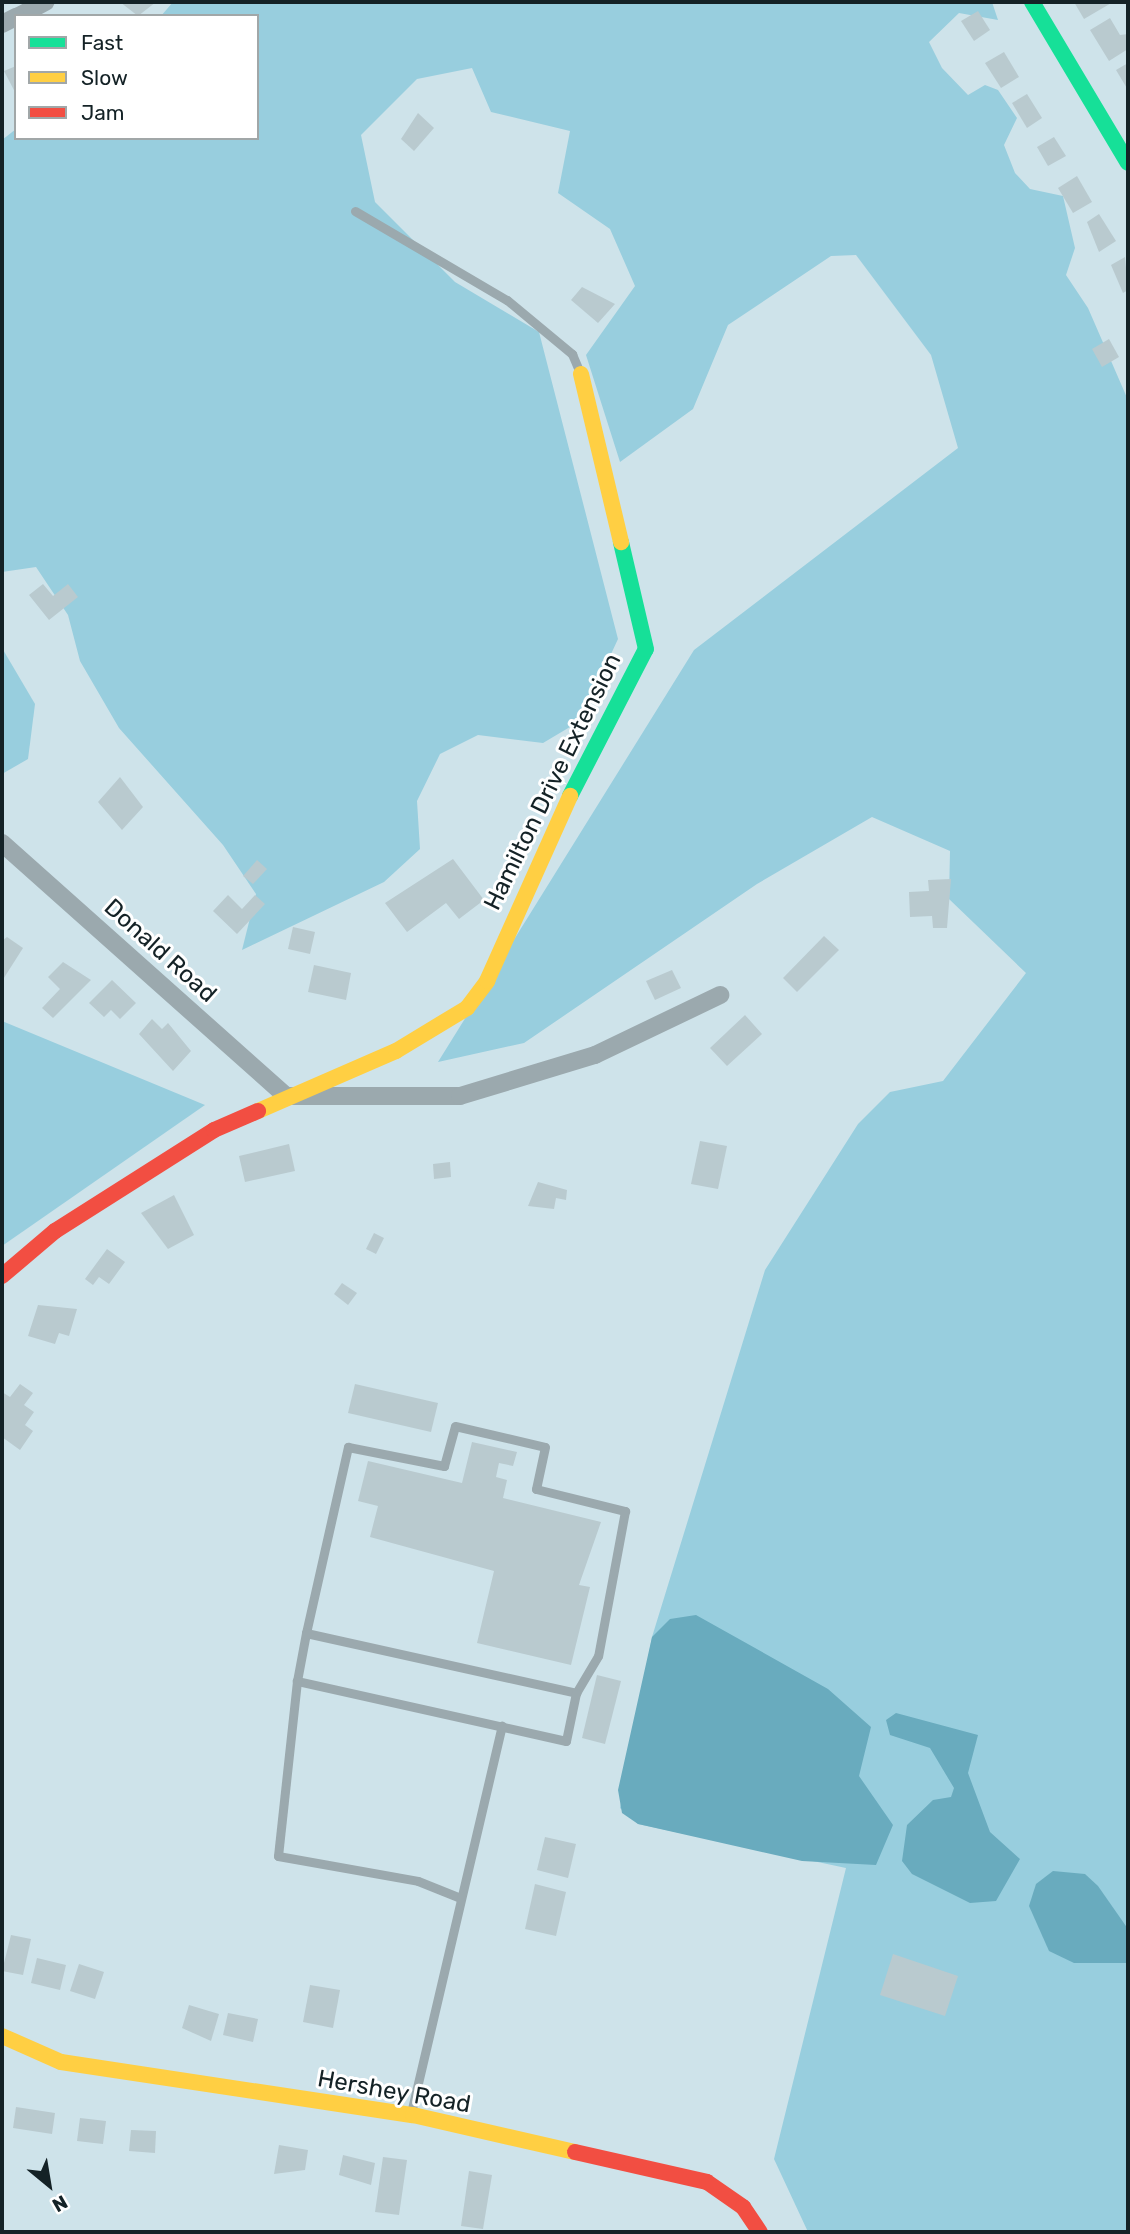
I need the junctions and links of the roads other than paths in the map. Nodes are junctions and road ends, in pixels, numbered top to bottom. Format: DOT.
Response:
graph roads {
  1 [pos="46,2"];
  2 [pos="1032,2"];
  3 [pos="21,14"];
  4 [pos="1128,163"];
  5 [pos="355,211"];
  6 [pos="581,374"];
  7 [pos="2,843"];
  8 [pos="720,995"];
  9 [pos="286,1096"];
  10 [pos="2,1276"];
  11 [pos="306,1633"];
  12 [pos="297,1681"];
  13 [pos="576,1693"];
  14 [pos="502,1726"];
  15 [pos="458,1897"];
  16 [pos="2,2036"];
  17 [pos="411,2115"];
  18 [pos="760,2232"];
  1 -- 3 [label="street"];
  2 -- 4 [label="street"];
  5 -- 6 [label="lane"];
  6 -- 9 [label="street, Hamilton Drive Extension"];
  7 -- 9 [label="street, Donald Road"];
  8 -- 9 [label="street, Hamilton Drive Extension"];
  9 -- 10 [label="street, Hamilton Drive Extension"];
  11 -- 12 [label="lane"];
  11 -- 13 [label="lane"];
  11 -- 13 [label="lane"];
  12 -- 14 [label="lane"];
  12 -- 15 [label="lane"];
  13 -- 14 [label="lane"];
  14 -- 15 [label="lane"];
  15 -- 17 [label="lane"];
  16 -- 17 [label="street, Hershey Road"];
  17 -- 18 [label="street, Hershey Road"];
}
